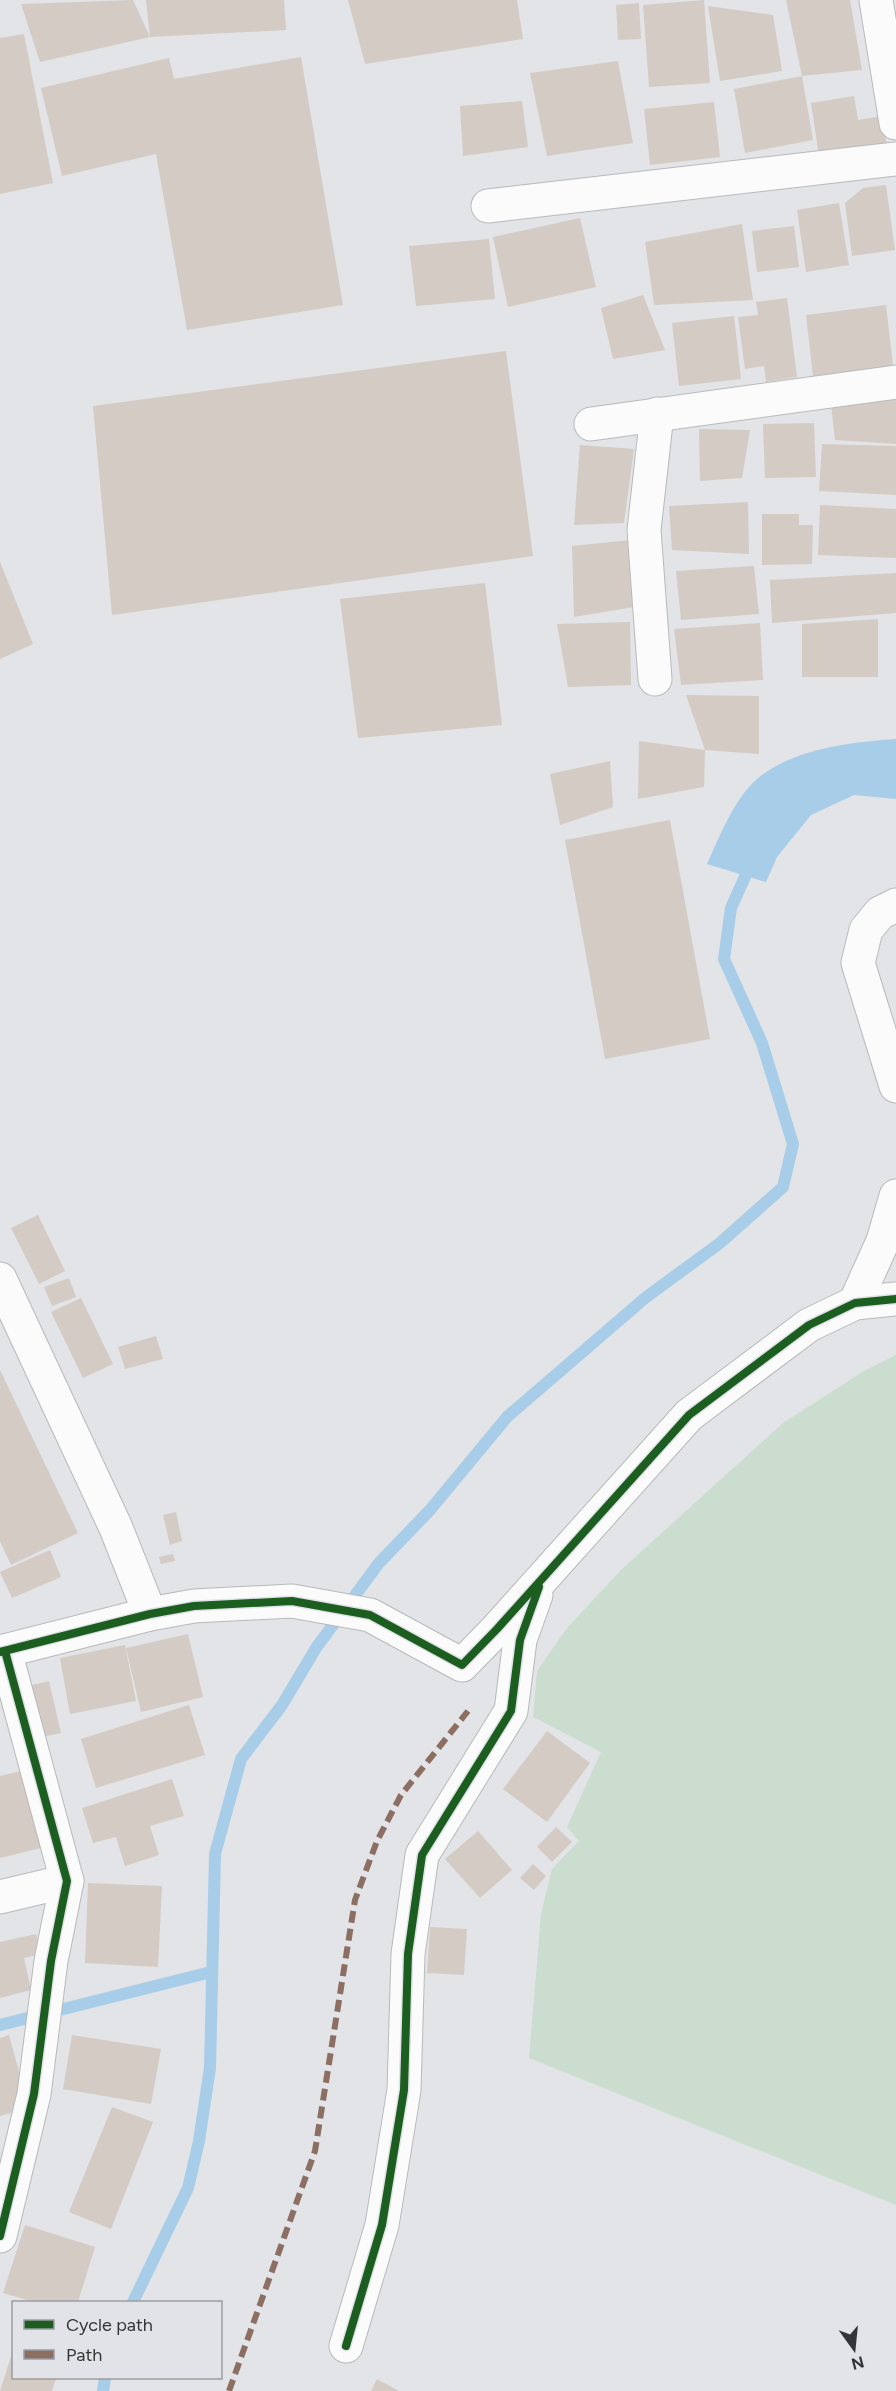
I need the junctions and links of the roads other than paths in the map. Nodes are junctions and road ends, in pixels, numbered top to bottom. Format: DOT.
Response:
graph roads {
  1 [pos="876,0"];
  2 [pos="896,123"];
  3 [pos="896,159"];
  4 [pos="488,206"];
  5 [pos="896,382"];
  6 [pos="657,414"];
  7 [pos="591,424"];
  8 [pos="655,679"];
  9 [pos="896,905"];
  10 [pos="896,1086"];
  11 [pos="896,1196"];
  12 [pos="0,1279"];
  13 [pos="896,1299"];
  14 [pos="855,1303"];
  15 [pos="542,1579"];
  16 [pos="150,1614"];
  17 [pos="2,1652"];
  18 [pos="67,1881"];
  19 [pos="0,1898"];
  20 [pos="8,2180"];
  21 [pos="0,2236"];
  22 [pos="346,2346"];
  1 -- 2 [label="street"];
  3 -- 4 [label="street"];
  5 -- 6 [label="street"];
  6 -- 7 [label="street"];
  6 -- 8 [label="street"];
  9 -- 10 [label="street"];
  11 -- 14 [label="street"];
  12 -- 16 [label="street"];
  13 -- 14 [label="street"];
  14 -- 15 [label="street"];
  15 -- 16 [label="street"];
  15 -- 22 [label="street"];
  16 -- 17 [label="street"];
  17 -- 18 [label="street"];
  18 -- 19 [label="street"];
  18 -- 20 [label="street"];
  20 -- 21 [label="street"];
}
